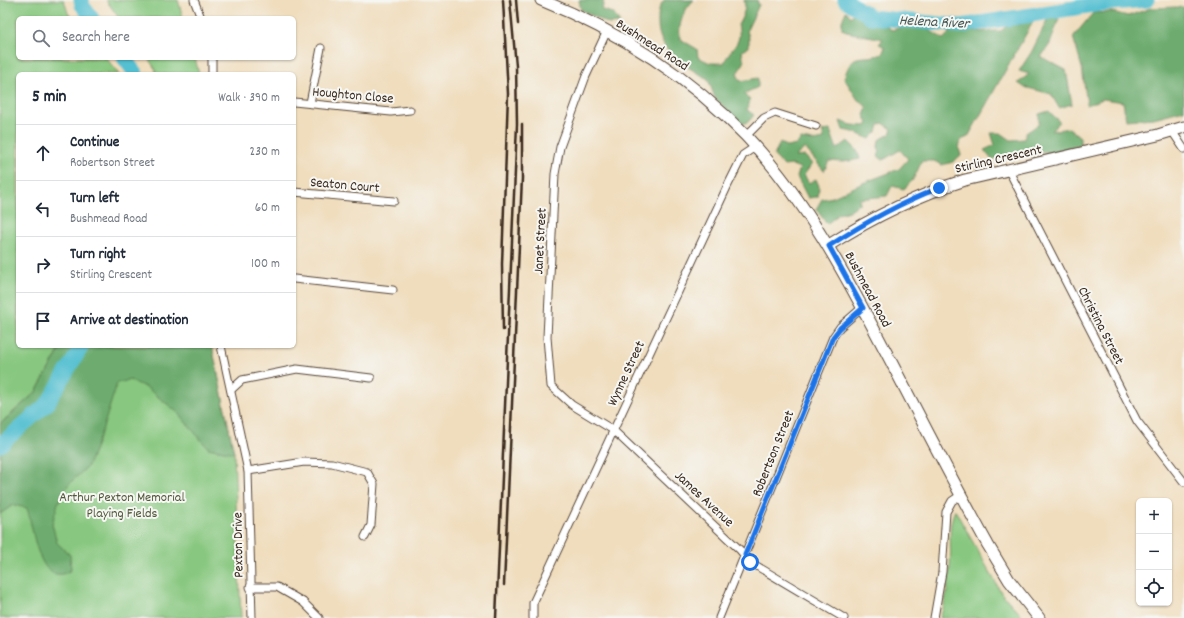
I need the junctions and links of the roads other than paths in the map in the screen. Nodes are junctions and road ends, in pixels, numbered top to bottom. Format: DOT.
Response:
graph roads {
  1 [pos="194,0"];
  2 [pos="542,0"];
  3 [pos="200,16"];
  4 [pos="606,31"];
  5 [pos="321,48"];
  6 [pos="212,60"];
  7 [pos="212,72"];
  8 [pos="296,102"];
  9 [pos="310,103"];
  10 [pos="410,110"];
  11 [pos="816,126"];
  12 [pos="1184,127"];
  13 [pos="1172,131"];
  14 [pos="746,136"];
  15 [pos="755,147"];
  16 [pos="1184,149"];
  17 [pos="1009,171"];
  18 [pos="296,192"];
  19 [pos="394,201"];
  20 [pos="829,246"];
  21 [pos="296,279"];
  22 [pos="393,290"];
  23 [pos="863,308"];
  24 [pos="221,348"];
  25 [pos="371,378"];
  26 [pos="231,390"];
  27 [pos="613,430"];
  28 [pos="248,471"];
  29 [pos="1184,482"];
  30 [pos="961,495"];
  31 [pos="365,537"];
  32 [pos="745,555"];
  33 [pos="250,588"];
  34 [pos="252,618"];
  35 [pos="318,618"];
  36 [pos="533,618"];
  37 [pos="719,618"];
  38 [pos="844,618"];
  39 [pos="934,618"];
  40 [pos="1039,618"];
  1 -- 3 [label="street"];
  2 -- 4 [label="main road, Bushmead Road"];
  4 -- 14 [label="main road, Bushmead Road"];
  4 -- 27 [label="street, Janet Street"];
  5 -- 9 [label="street"];
  6 -- 7 [label="street"];
  8 -- 9 [label="street, Houghton Close"];
  9 -- 10 [label="street, Houghton Close"];
  11 -- 14 [label="street"];
  12 -- 13 [label="main road, Stirling Crescent"];
  13 -- 16 [label="street"];
  13 -- 17 [label="main road, Stirling Crescent"];
  14 -- 15 [label="main road, Bushmead Road"];
  15 -- 20 [label="main road, Bushmead Road"];
  15 -- 27 [label="street, Wynne Street"];
  17 -- 20 [label="main road, Stirling Crescent"];
  17 -- 29 [label="street, Christina Street"];
  18 -- 19 [label="street, Seaton Court"];
  20 -- 23 [label="main road, Bushmead Road"];
  21 -- 22 [label="street"];
  23 -- 30 [label="main road, Bushmead Road"];
  23 -- 32 [label="street, Robertson Street"];
  24 -- 26 [label="street, Pexton Drive"];
  25 -- 26 [label="street"];
  26 -- 28 [label="street, Pexton Drive"];
  27 -- 32 [label="street, James Avenue"];
  27 -- 36 [label="street, Wynne Street"];
  28 -- 31 [label="street"];
  28 -- 33 [label="street, Pexton Drive"];
  30 -- 39 [label="street"];
  30 -- 40 [label="main road, Bushmead Road"];
  32 -- 37 [label="street, Robertson Street"];
  32 -- 38 [label="street, James Avenue"];
  33 -- 34 [label="street, Pexton Drive"];
  33 -- 35 [label="street"];
}
